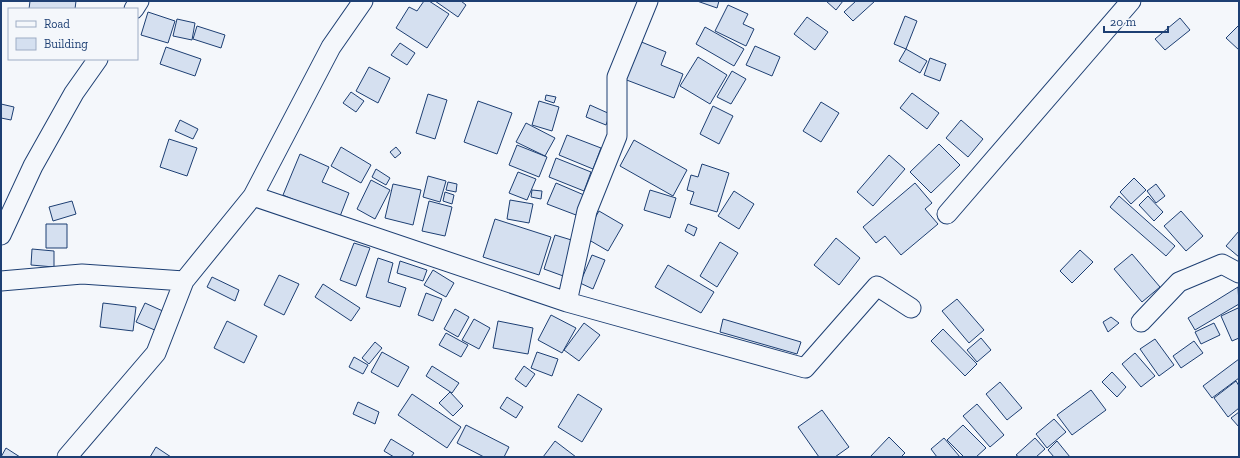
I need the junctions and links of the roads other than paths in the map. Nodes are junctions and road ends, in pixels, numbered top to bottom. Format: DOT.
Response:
graph roads {
  1 [pos="363,1"];
  2 [pos="648,1"];
  3 [pos="1131,1"];
  4 [pos="97,60"];
  5 [pos="253,196"];
  6 [pos="947,214"];
  7 [pos="1,235"];
  8 [pos="1239,273"];
  9 [pos="1,281"];
  10 [pos="184,281"];
  11 [pos="567,302"];
  12 [pos="911,308"];
  13 [pos="1141,322"];
  14 [pos="67,457"];
  1 -- 5 [label="street"];
  2 -- 11 [label="street"];
  3 -- 6 [label="street"];
  4 -- 7 [label="street"];
  5 -- 10 [label="street"];
  5 -- 11 [label="street"];
  8 -- 13 [label="street"];
  9 -- 10 [label="street"];
  10 -- 14 [label="street"];
  11 -- 12 [label="street"];
}
